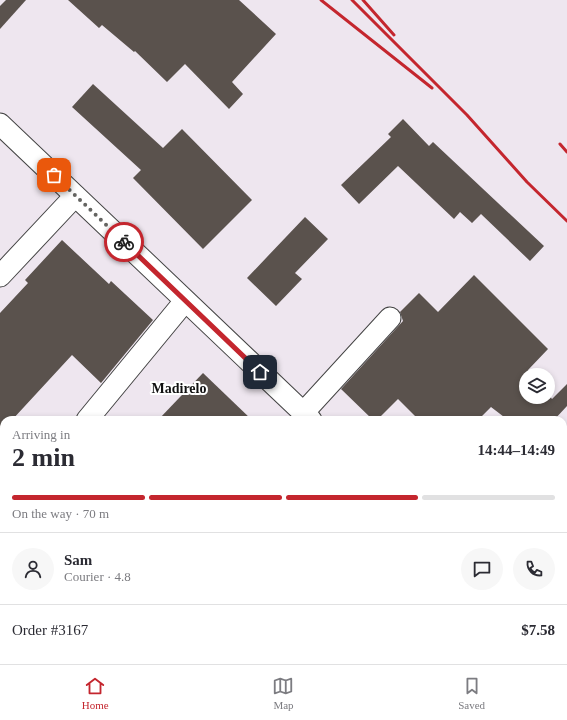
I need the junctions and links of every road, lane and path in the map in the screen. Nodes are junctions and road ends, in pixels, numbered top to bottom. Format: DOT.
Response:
graph roads {
  1 [pos="0,124"];
  2 [pos="75,196"];
  3 [pos="0,276"];
  4 [pos="186,301"];
  5 [pos="390,318"];
  6 [pos="90,416"];
  7 [pos="307,416"];
  1 -- 2 [label="lane"];
  2 -- 3 [label="lane"];
  2 -- 4 [label="lane"];
  4 -- 6 [label="lane"];
  4 -- 7 [label="lane"];
  5 -- 7 [label="lane"];
}
